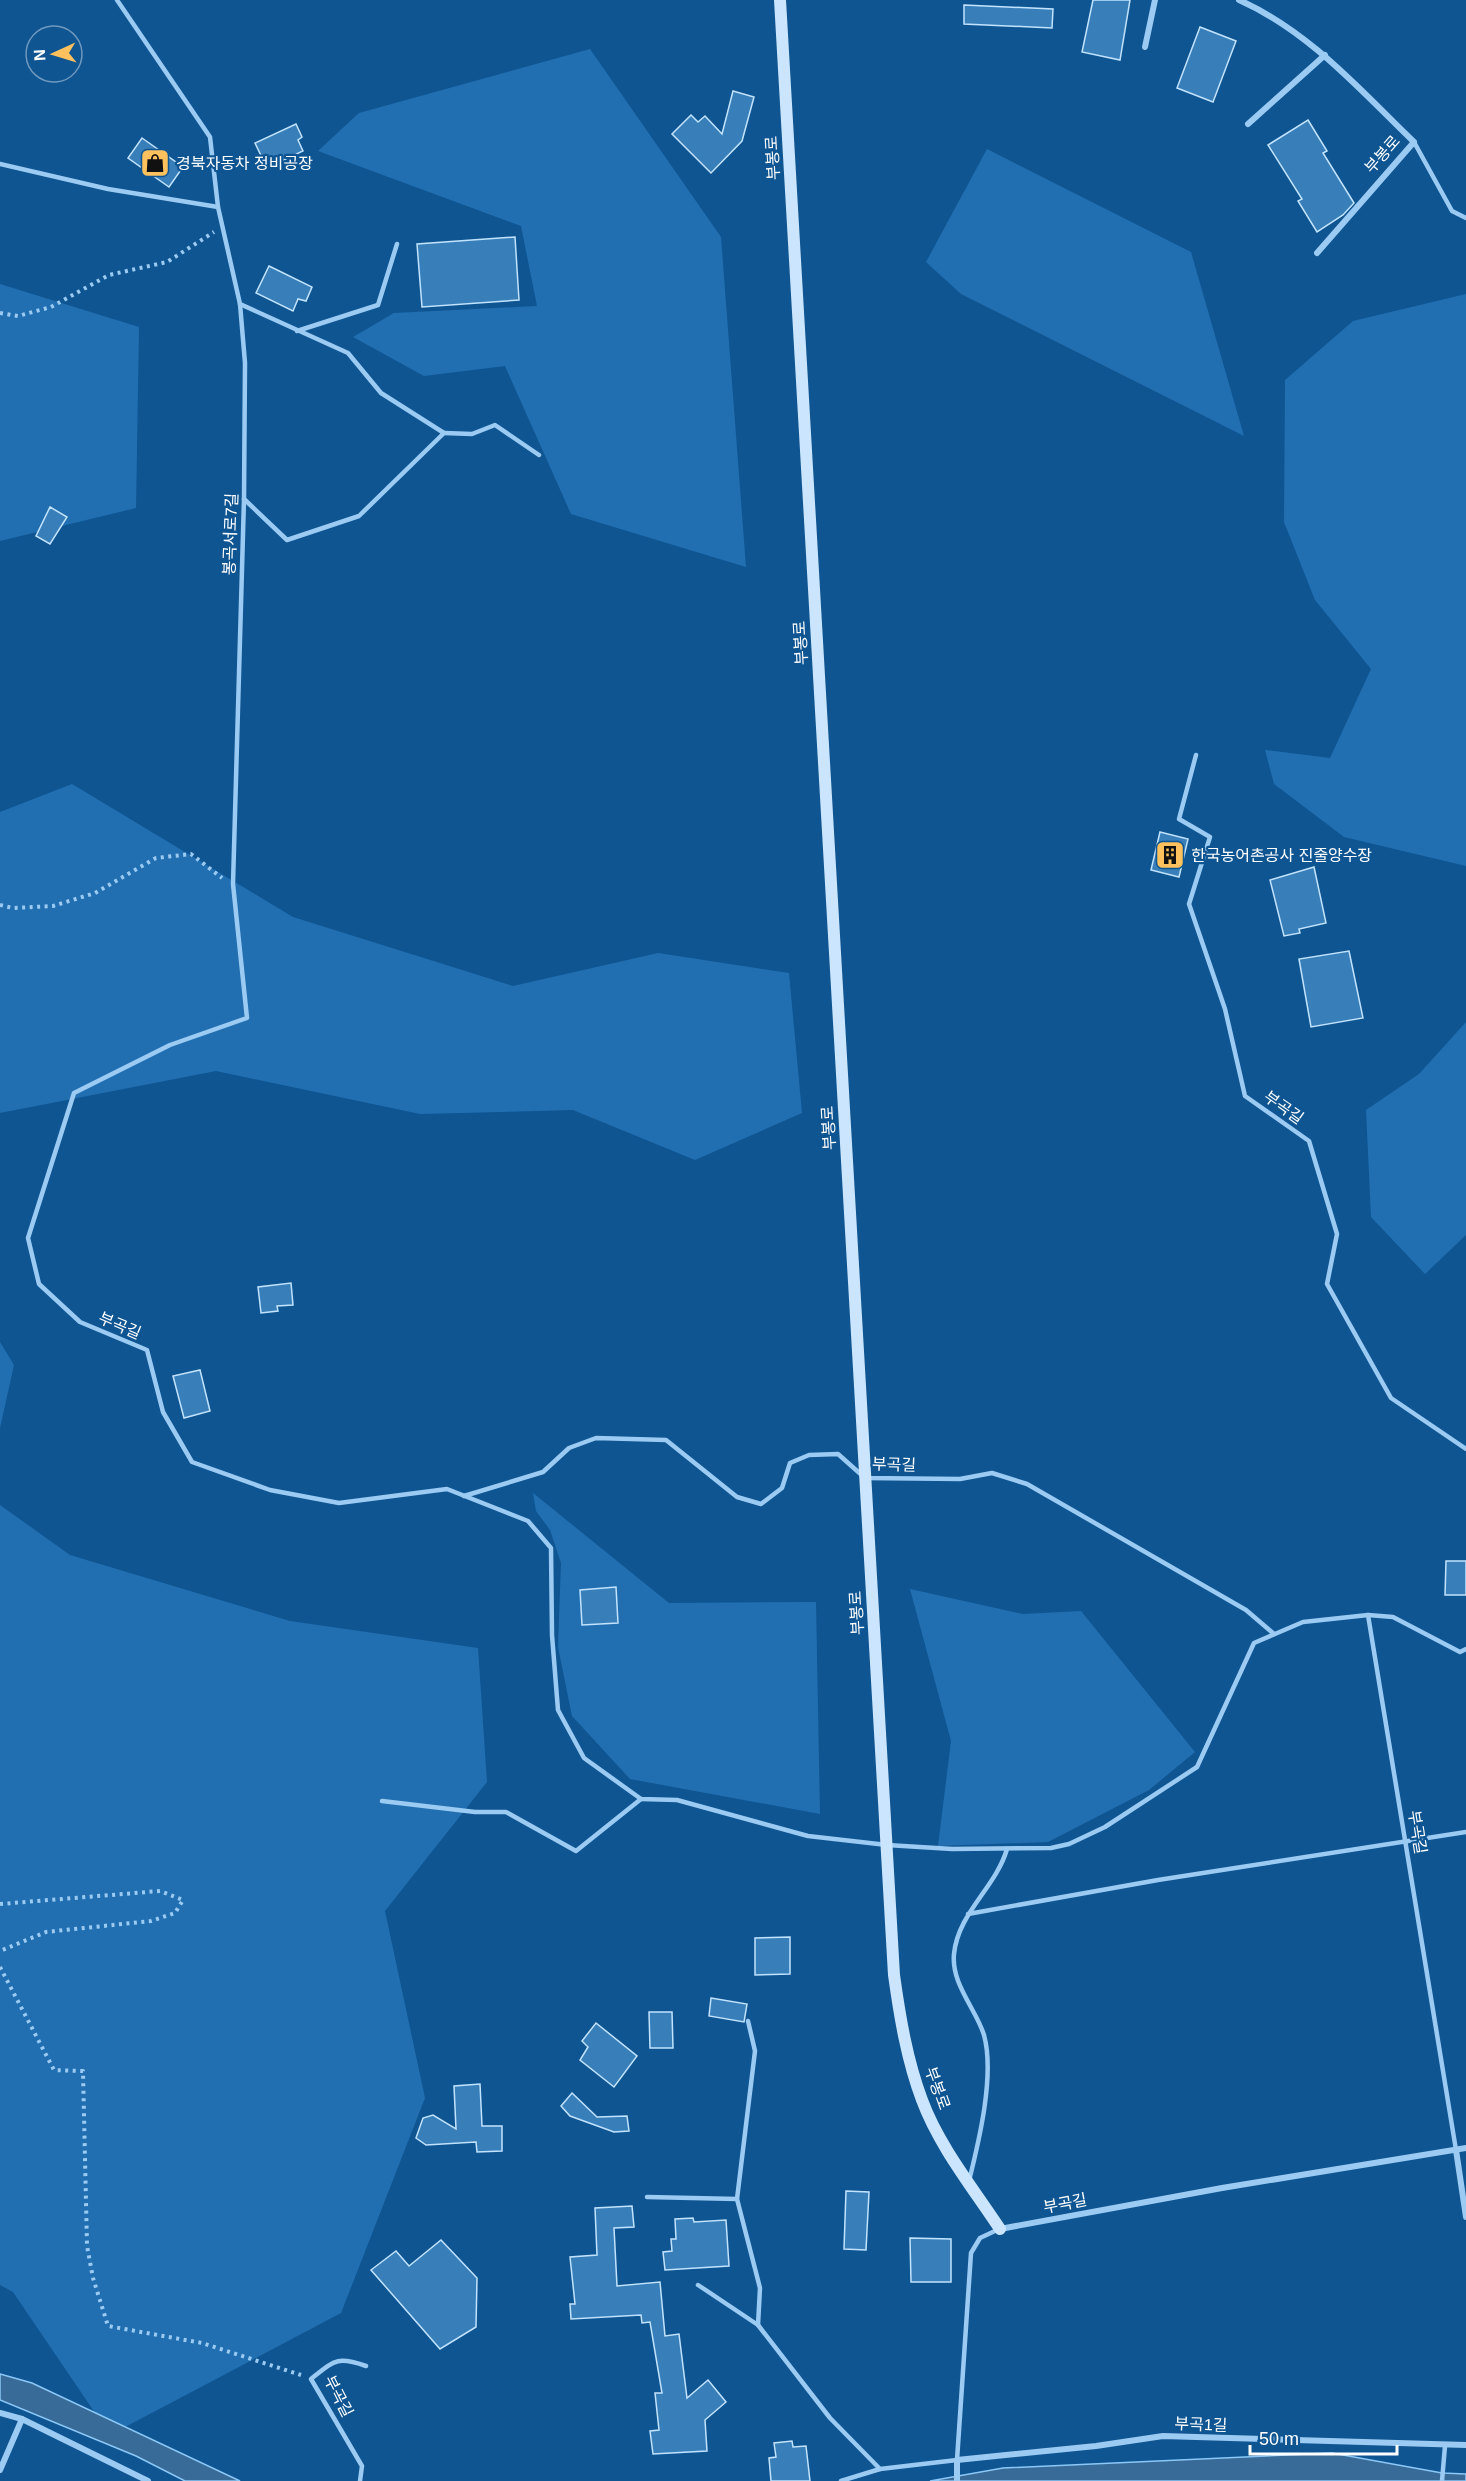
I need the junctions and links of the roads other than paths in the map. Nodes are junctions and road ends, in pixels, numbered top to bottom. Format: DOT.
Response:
graph roads {
  1 [pos="117,0"];
  2 [pos="780,0"];
  3 [pos="1155,0"];
  4 [pos="1239,0"];
  5 [pos="1145,47"];
  6 [pos="1325,55"];
  7 [pos="1248,124"];
  8 [pos="1414,142"];
  9 [pos="0,164"];
  10 [pos="218,207"];
  11 [pos="1466,218"];
  12 [pos="397,243"];
  13 [pos="1317,253"];
  14 [pos="240,304"];
  15 [pos="297,331"];
  16 [pos="444,433"];
  17 [pos="538,455"];
  18 [pos="244,499"];
  19 [pos="1196,755"];
  20 [pos="170,1045"];
  21 [pos="1466,1449"];
  22 [pos="865,1478"];
  23 [pos="464,1496"];
  24 [pos="1368,1615"];
  25 [pos="1274,1634"];
  26 [pos="1466,1649"];
  27 [pos="641,1799"];
  28 [pos="382,1801"];
  29 [pos="1466,1832"];
  30 [pos="1406,1842"];
  31 [pos="887,1845"];
  32 [pos="1007,1849"];
  33 [pos="968,1914"];
  34 [pos="748,2021"];
  35 [pos="1466,2148"];
  36 [pos="1456,2150"];
  37 [pos="969,2182"];
  38 [pos="647,2198"];
  39 [pos="737,2199"];
  40 [pos="1466,2217"];
  41 [pos="1000,2229"];
  42 [pos="698,2285"];
  43 [pos="758,2325"];
  44 [pos="366,2366"];
  45 [pos="0,2413"];
  46 [pos="22,2419"];
  47 [pos="1466,2445"];
  48 [pos="1445,2446"];
  49 [pos="957,2460"];
  50 [pos="880,2469"];
  51 [pos="0,2470"];
  52 [pos="957,2478"];
  53 [pos="148,2481"];
  54 [pos="360,2481"];
  55 [pos="841,2481"];
  56 [pos="1442,2481"];
  1 -- 10 [label="lane, 봉곡서로7길"];
  2 -- 22 [label="street, 부봉로"];
  3 -- 5 [label="street"];
  4 -- 6 [label="street, 부봉로"];
  6 -- 7 [label="street"];
  6 -- 8 [label="street, 부봉로"];
  8 -- 11 [label="lane"];
  8 -- 13 [label="street, 부봉로"];
  9 -- 10 [label="lane"];
  10 -- 14 [label="lane, 봉곡서로7길"];
  12 -- 15 [label="lane"];
  14 -- 15 [label="lane"];
  14 -- 18 [label="lane, 봉곡서로7길"];
  15 -- 16 [label="lane"];
  16 -- 17 [label="lane"];
  16 -- 18 [label="lane"];
  18 -- 20 [label="lane, 봉곡서로7길"];
  19 -- 21 [label="lane, 부곡길"];
  20 -- 23 [label="lane, 부곡길"];
  22 -- 23 [label="lane, 부곡길"];
  22 -- 25 [label="lane, 부곡길"];
  22 -- 31 [label="street, 부봉로"];
  23 -- 27 [label="lane, 부곡길"];
  24 -- 25 [label="lane"];
  24 -- 26 [label="lane"];
  24 -- 30 [label="lane, 부곡길"];
  25 -- 32 [label="lane"];
  27 -- 28 [label="lane"];
  27 -- 31 [label="lane"];
  29 -- 30 [label="lane"];
  30 -- 33 [label="lane"];
  30 -- 36 [label="lane, 부곡길"];
  31 -- 32 [label="lane"];
  31 -- 37 [label="street, 부봉로"];
  32 -- 33 [label="lane"];
  33 -- 37 [label="lane"];
  34 -- 39 [label="lane"];
  35 -- 36 [label="street, 부곡길"];
  36 -- 40 [label="street"];
  36 -- 41 [label="street, 부곡길"];
  37 -- 41 [label="street, 부봉로"];
  38 -- 39 [label="lane"];
  39 -- 43 [label="lane"];
  41 -- 49 [label="lane, 부곡길"];
  42 -- 43 [label="lane"];
  43 -- 50 [label="lane"];
  44 -- 54 [label="lane, 부곡길"];
  45 -- 46 [label="street"];
  46 -- 51 [label="street"];
  46 -- 53 [label="street"];
  47 -- 48 [label="street, 부곡1길"];
  48 -- 49 [label="street, 부곡1길"];
  48 -- 56 [label="lane"];
  49 -- 50 [label="lane"];
  49 -- 52 [label="street"];
  50 -- 55 [label="lane"];
}
